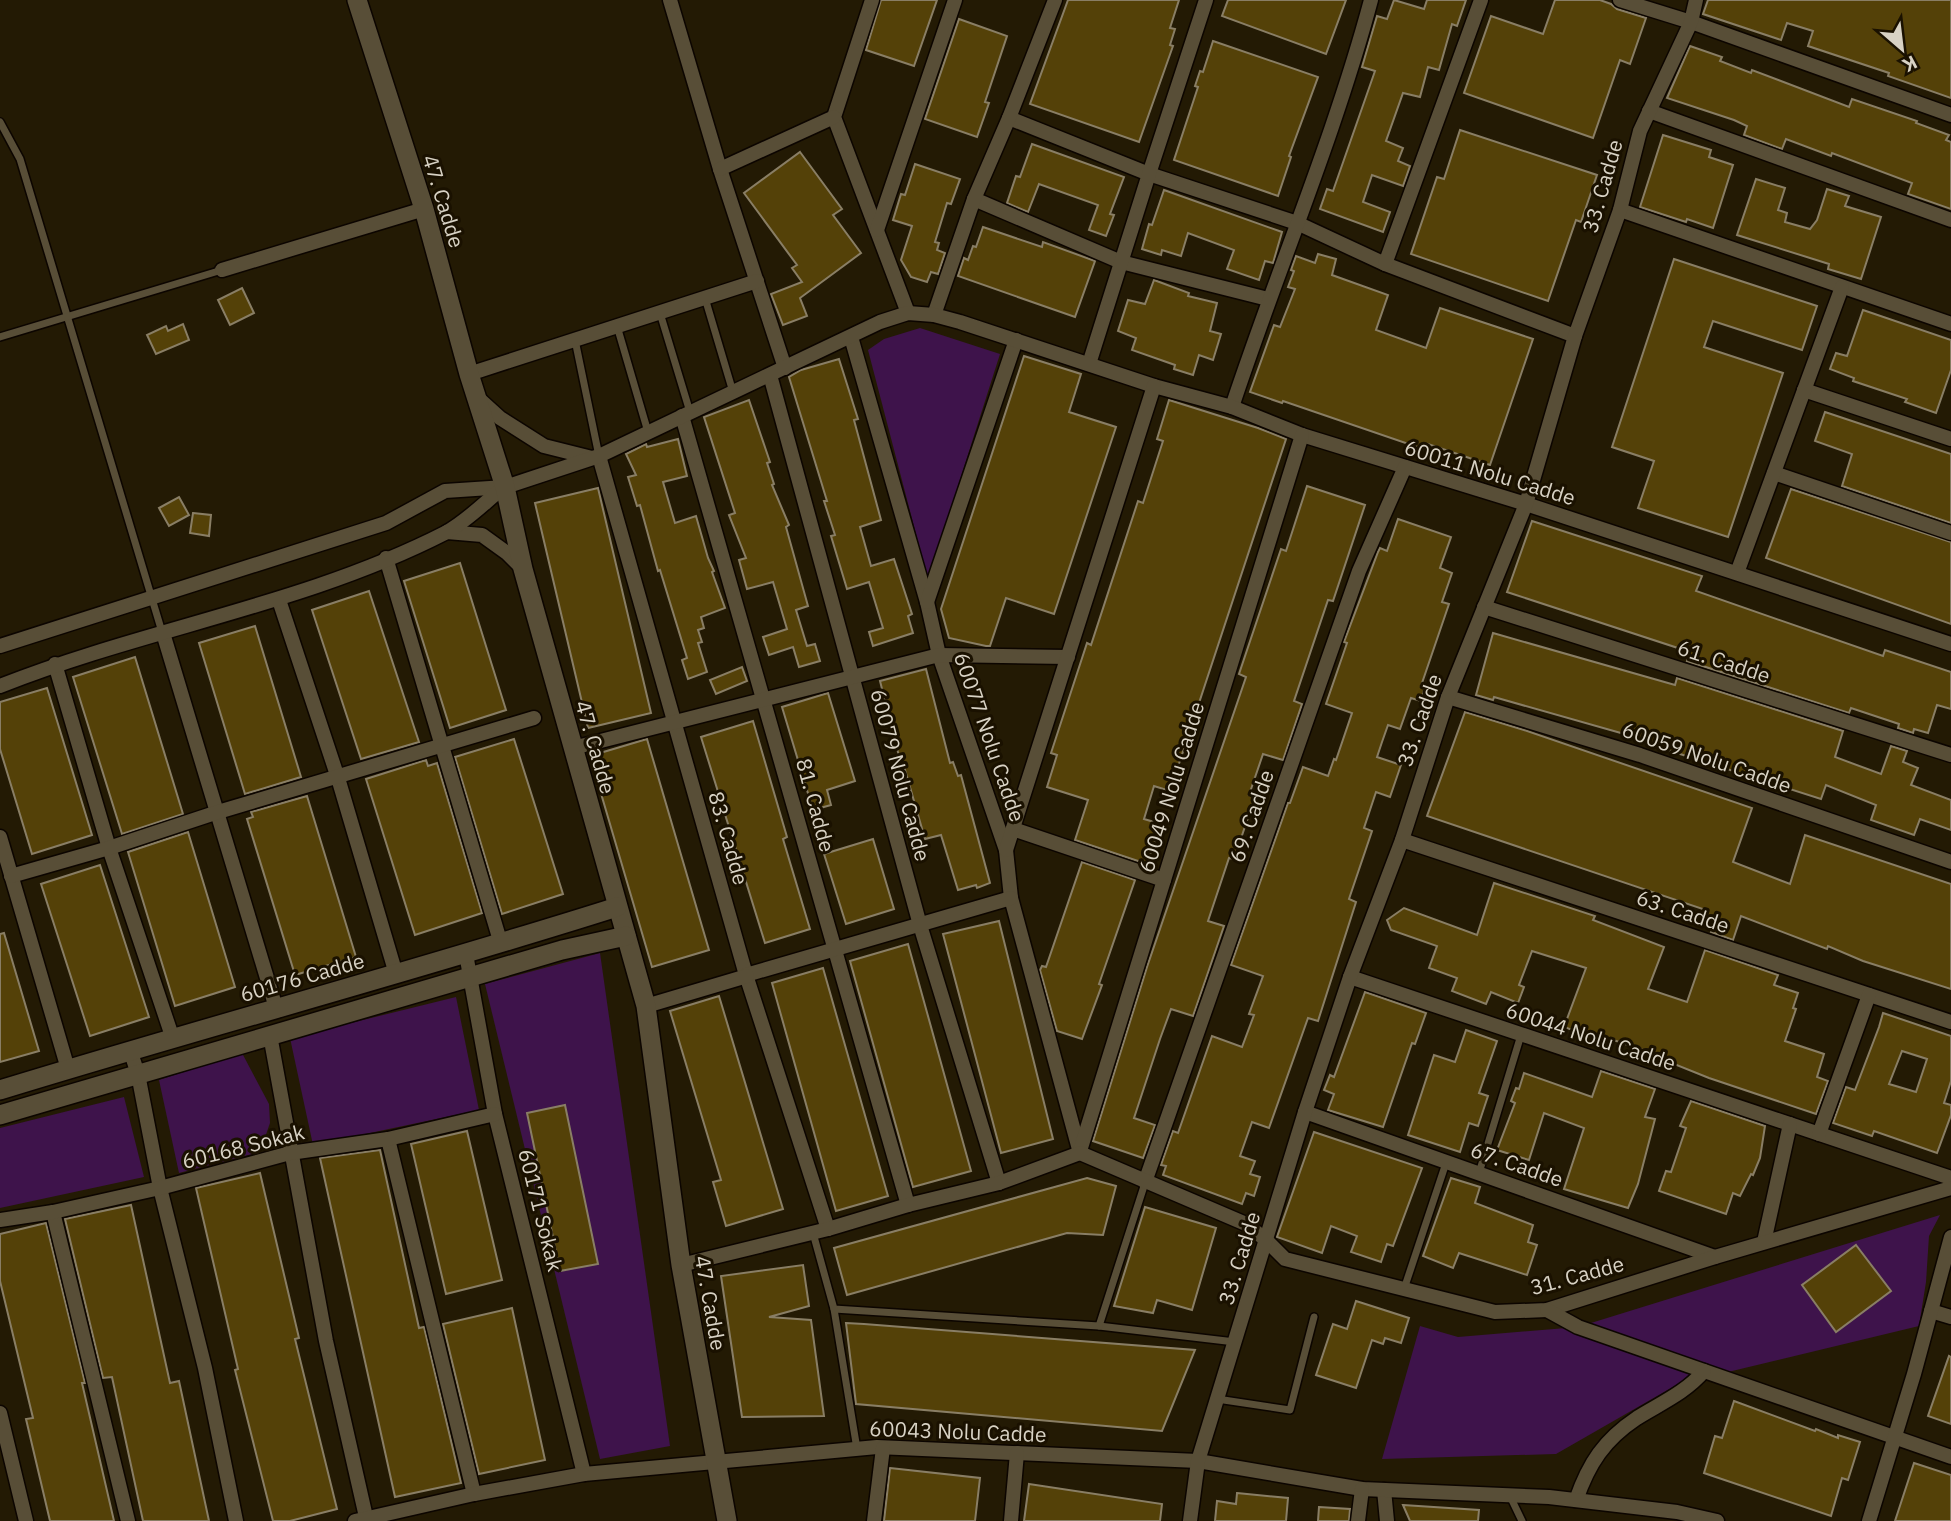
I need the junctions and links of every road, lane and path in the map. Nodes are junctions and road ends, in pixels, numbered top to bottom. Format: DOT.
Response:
graph roads {
  1 [pos="357,0"];
  2 [pos="670,0"];
  3 [pos="872,0"];
  4 [pos="955,0"];
  5 [pos="1055,0"];
  6 [pos="1206,0"];
  7 [pos="1371,0"];
  8 [pos="1481,0"];
  9 [pos="1620,0"];
  10 [pos="1696,0"];
  11 [pos="1691,22"];
  12 [pos="1649,111"];
  13 [pos="1951,115"];
  14 [pos="834,117"];
  15 [pos="1009,118"];
  16 [pos="0,122"];
  17 [pos="720,169"];
  18 [pos="1149,174"];
  19 [pos="974,199"];
  20 [pos="424,209"];
  21 [pos="1620,210"];
  22 [pos="1951,219"];
  23 [pos="1297,223"];
  24 [pos="877,230"];
  25 [pos="1121,262"];
  26 [pos="1385,264"];
  27 [pos="222,270"];
  28 [pos="757,281"];
  29 [pos="1842,286"];
  30 [pos="705,298"];
  31 [pos="1268,299"];
  32 [pos="660,313"];
  33 [pos="908,313"];
  34 [pos="69,316"];
  35 [pos="933,316"];
  36 [pos="1951,324"];
  37 [pos="617,327"];
  38 [pos="1575,336"];
  39 [pos="0,337"];
  40 [pos="851,337"];
  41 [pos="575,340"];
  42 [pos="1016,340"];
  43 [pos="1089,365"];
  44 [pos="785,368"];
  45 [pos="470,374"];
  46 [pos="770,375"];
  47 [pos="1154,386"];
  48 [pos="1804,390"];
  49 [pos="734,392"];
  50 [pos="477,397"];
  51 [pos="1232,407"];
  52 [pos="686,415"];
  53 [pos="648,433"];
  54 [pos="1302,435"];
  55 [pos="1951,439"];
  56 [pos="596,457"];
  57 [pos="1405,467"];
  58 [pos="1774,473"];
  59 [pos="505,486"];
  60 [pos="1526,504"];
  61 [pos="447,532"];
  62 [pos="1951,533"];
  63 [pos="386,558"];
  64 [pos="523,569"];
  65 [pos="1737,573"];
  66 [pos="150,598"];
  67 [pos="279,600"];
  68 [pos="927,602"];
  69 [pos="1484,607"];
  70 [pos="163,633"];
  71 [pos="1951,644"];
  72 [pos="0,646"];
  73 [pos="939,655"];
  74 [pos="1068,657"];
  75 [pos="55,664"];
  76 [pos="852,677"];
  77 [pos="0,685"];
  78 [pos="1448,697"];
  79 [pos="765,698"];
  80 [pos="534,718"];
  81 [pos="674,720"];
  82 [pos="443,746"];
  83 [pos="573,748"];
  84 [pos="1951,755"];
  85 [pos="338,778"];
  86 [pos="218,812"];
  87 [pos="1013,830"];
  88 [pos="0,837"];
  89 [pos="1402,840"];
  90 [pos="109,848"];
  91 [pos="1006,850"];
  92 [pos="1951,862"];
  93 [pos="11,876"];
  94 [pos="1164,880"];
  95 [pos="1011,898"];
  96 [pos="617,907"];
  97 [pos="920,925"];
  98 [pos="626,936"];
  99 [pos="501,944"];
  100 [pos="834,951"];
  101 [pos="466,954"];
  102 [pos="396,974"];
  103 [pos="746,976"];
  104 [pos="1350,977"];
  105 [pos="470,978"];
  106 [pos="1869,995"];
  107 [pos="646,1006"];
  108 [pos="276,1007"];
  109 [pos="1951,1022"];
  110 [pos="271,1035"];
  111 [pos="1521,1035"];
  112 [pos="173,1039"];
  113 [pos="131,1050"];
  114 [pos="68,1069"];
  115 [pos="138,1074"];
  116 [pos="0,1090"];
  117 [pos="1305,1112"];
  118 [pos="495,1114"];
  119 [pos="0,1115"];
  120 [pos="1790,1124"];
  121 [pos="1819,1134"];
  122 [pos="388,1139"];
  123 [pos="290,1153"];
  124 [pos="1080,1153"];
  125 [pos="1447,1162"];
  126 [pos="1479,1173"];
  127 [pos="1951,1178"];
  128 [pos="1145,1182"];
  129 [pos="999,1183"];
  130 [pos="160,1188"];
  131 [pos="1951,1188"];
  132 [pos="908,1205"];
  133 [pos="53,1212"];
  134 [pos="0,1220"];
  135 [pos="828,1229"];
  136 [pos="813,1233"];
  137 [pos="1951,1237"];
  138 [pos="1266,1240"];
  139 [pos="1764,1242"];
  140 [pos="1715,1256"];
  141 [pos="681,1265"];
  142 [pos="1404,1289"];
  143 [pos="834,1309"];
  144 [pos="1547,1310"];
  145 [pos="1931,1311"];
  146 [pos="1314,1317"];
  147 [pos="1951,1317"];
  148 [pos="1098,1326"];
  149 [pos="1235,1342"];
  150 [pos="1704,1371"];
  151 [pos="1217,1399"];
  152 [pos="0,1413"];
  153 [pos="1894,1439"];
  154 [pos="883,1447"];
  155 [pos="857,1449"];
  156 [pos="1017,1453"];
  157 [pos="1951,1457"];
  158 [pos="1198,1461"];
  159 [pos="718,1463"];
  160 [pos="584,1474"];
  161 [pos="1362,1489"];
  162 [pos="1384,1490"];
  163 [pos="474,1494"];
  164 [pos="1509,1495"];
  165 [pos="1576,1500"];
  166 [pos="1677,1516"];
  167 [pos="361,1519"];
  168 [pos="26,1521"];
  169 [pos="128,1521"];
  170 [pos="236,1521"];
  171 [pos="727,1521"];
  172 [pos="874,1521"];
  173 [pos="1011,1521"];
  174 [pos="1190,1521"];
  175 [pos="1358,1521"];
  176 [pos="1387,1521"];
  177 [pos="1522,1521"];
  178 [pos="1717,1521"];
  179 [pos="1869,1521"];
  1 -- 20 [label="street, 47. Cadde"];
  2 -- 17 [label="street"];
  3 -- 14 [label="street"];
  4 -- 24 [label="street"];
  5 -- 15 [label="street"];
  6 -- 18 [label="street"];
  7 -- 23 [label="street"];
  8 -- 26 [label="street"];
  9 -- 11 [label="street"];
  10 -- 11 [label="street, 33. Cadde"];
  11 -- 12 [label="street, 33. Cadde"];
  11 -- 13 [label="street"];
  12 -- 21 [label="street, 33. Cadde"];
  12 -- 22 [label="street"];
  14 -- 17 [label="street"];
  14 -- 24 [label="street"];
  15 -- 18 [label="street"];
  15 -- 19 [label="street"];
  16 -- 34 [label="lane"];
  17 -- 28 [label="street"];
  18 -- 23 [label="street"];
  18 -- 25 [label="street"];
  19 -- 25 [label="street"];
  19 -- 35 [label="street"];
  20 -- 27 [label="street"];
  20 -- 45 [label="street, 47. Cadde"];
  21 -- 29 [label="street"];
  21 -- 38 [label="street, 33. Cadde"];
  23 -- 26 [label="street"];
  23 -- 31 [label="street"];
  24 -- 33 [label="street"];
  25 -- 31 [label="street"];
  25 -- 43 [label="street"];
  26 -- 38 [label="street"];
  27 -- 34 [label="lane"];
  28 -- 30 [label="street"];
  28 -- 44 [label="street"];
  29 -- 36 [label="street"];
  29 -- 48 [label="street"];
  30 -- 32 [label="street"];
  30 -- 49 [label="lane"];
  31 -- 51 [label="street"];
  32 -- 37 [label="street"];
  32 -- 52 [label="lane"];
  33 -- 35 [label="street, 60011 Nolu Cadde"];
  33 -- 40 [label="street"];
  34 -- 39 [label="lane"];
  34 -- 66 [label="lane"];
  35 -- 42 [label="street, 60011 Nolu Cadde"];
  37 -- 41 [label="street"];
  37 -- 53 [label="lane"];
  38 -- 60 [label="street, 33. Cadde"];
  40 -- 44 [label="street"];
  40 -- 68 [label="street, 60077 Nolu Cadde"];
  41 -- 45 [label="street"];
  41 -- 56 [label="lane"];
  42 -- 43 [label="street, 60011 Nolu Cadde"];
  42 -- 68 [label="street"];
  43 -- 47 [label="street, 60011 Nolu Cadde"];
  44 -- 46 [label="street"];
  45 -- 50 [label="street, 47. Cadde"];
  46 -- 49 [label="street"];
  46 -- 76 [label="street, 60079 Nolu Cadde"];
  47 -- 51 [label="street, 60011 Nolu Cadde"];
  47 -- 74 [label="street"];
  48 -- 55 [label="street"];
  48 -- 58 [label="street"];
  49 -- 52 [label="street"];
  50 -- 56 [label="street"];
  50 -- 59 [label="street, 47. Cadde"];
  51 -- 54 [label="street, 60011 Nolu Cadde"];
  52 -- 53 [label="street"];
  52 -- 79 [label="street, 81. Cadde"];
  53 -- 56 [label="street"];
  54 -- 57 [label="street, 60011 Nolu Cadde"];
  54 -- 94 [label="street, 60049 Nolu Cadde"];
  56 -- 59 [label="street"];
  56 -- 81 [label="street, 83. Cadde"];
  57 -- 60 [label="street, 60011 Nolu Cadde"];
  57 -- 128 [label="street, 69. Cadde"];
  58 -- 62 [label="street"];
  58 -- 65 [label="street"];
  59 -- 61 [label="street"];
  59 -- 64 [label="street, 47. Cadde"];
  59 -- 66 [label="street"];
  60 -- 65 [label="street, 60011 Nolu Cadde"];
  60 -- 69 [label="street, 33. Cadde"];
  61 -- 63 [label="street"];
  61 -- 64 [label="street"];
  63 -- 67 [label="street"];
  63 -- 82 [label="street"];
  64 -- 83 [label="street, 47. Cadde"];
  65 -- 71 [label="street, 60011 Nolu Cadde"];
  66 -- 70 [label="lane"];
  66 -- 72 [label="street"];
  67 -- 70 [label="street"];
  67 -- 85 [label="street"];
  68 -- 73 [label="street, 60077 Nolu Cadde"];
  69 -- 78 [label="street, 33. Cadde"];
  69 -- 84 [label="street, 61. Cadde"];
  70 -- 75 [label="street"];
  70 -- 86 [label="street"];
  73 -- 74 [label="street"];
  73 -- 76 [label="street"];
  73 -- 91 [label="street, 60077 Nolu Cadde"];
  74 -- 87 [label="street"];
  75 -- 77 [label="street"];
  75 -- 90 [label="street"];
  76 -- 79 [label="street"];
  76 -- 97 [label="street, 60079 Nolu Cadde"];
  78 -- 89 [label="street, 33. Cadde"];
  78 -- 92 [label="street, 60059 Nolu Cadde"];
  79 -- 81 [label="street"];
  79 -- 100 [label="street, 81. Cadde"];
  80 -- 82 [label="street"];
  81 -- 83 [label="street"];
  81 -- 103 [label="street, 83. Cadde"];
  82 -- 85 [label="street"];
  82 -- 99 [label="street"];
  83 -- 96 [label="street, 47. Cadde"];
  85 -- 86 [label="street"];
  85 -- 102 [label="street"];
  86 -- 90 [label="street"];
  86 -- 108 [label="street"];
  87 -- 91 [label="street"];
  87 -- 94 [label="street"];
  88 -- 93 [label="street"];
  89 -- 104 [label="street, 33. Cadde"];
  89 -- 106 [label="street, 63. Cadde"];
  90 -- 93 [label="street"];
  90 -- 112 [label="street"];
  91 -- 95 [label="street, 60077 Nolu Cadde"];
  93 -- 114 [label="street"];
  94 -- 124 [label="street, 60049 Nolu Cadde"];
  95 -- 97 [label="street"];
  95 -- 124 [label="street, 60077 Nolu Cadde"];
  96 -- 98 [label="street, 47. Cadde"];
  96 -- 99 [label="street, 60176 Cadde"];
  97 -- 100 [label="street"];
  97 -- 129 [label="street, 60079 Nolu Cadde"];
  98 -- 105 [label="street"];
  98 -- 107 [label="street, 47. Cadde"];
  99 -- 101 [label="street, 60176 Cadde"];
  100 -- 103 [label="street"];
  100 -- 132 [label="street, 81. Cadde"];
  101 -- 102 [label="street, 60176 Cadde"];
  101 -- 105 [label="street, 60171 Sokak"];
  102 -- 108 [label="street, 60176 Cadde"];
  103 -- 107 [label="street"];
  103 -- 135 [label="street, 83. Cadde"];
  104 -- 111 [label="street, 60044 Nolu Cadde"];
  104 -- 117 [label="street, 33. Cadde"];
  105 -- 110 [label="street"];
  105 -- 118 [label="street, 60171 Sokak"];
  106 -- 109 [label="street, 63. Cadde"];
  106 -- 121 [label="street"];
  107 -- 141 [label="street, 47. Cadde"];
  108 -- 112 [label="street, 60176 Cadde"];
  110 -- 115 [label="street"];
  110 -- 123 [label="street"];
  111 -- 120 [label="street, 60044 Nolu Cadde"];
  111 -- 126 [label="lane"];
  112 -- 113 [label="street, 60176 Cadde"];
  113 -- 114 [label="street, 60176 Cadde"];
  113 -- 115 [label="street"];
  114 -- 116 [label="street, 60176 Cadde"];
  115 -- 119 [label="street"];
  115 -- 130 [label="street"];
  117 -- 125 [label="street, 67. Cadde"];
  117 -- 138 [label="street, 33. Cadde"];
  118 -- 122 [label="street, 60168 Sokak"];
  118 -- 160 [label="street, 60171 Sokak"];
  120 -- 121 [label="street, 60044 Nolu Cadde"];
  120 -- 139 [label="street"];
  121 -- 127 [label="street, 60044 Nolu Cadde"];
  122 -- 123 [label="street, 60168 Sokak"];
  122 -- 163 [label="street"];
  123 -- 130 [label="street, 60168 Sokak"];
  123 -- 167 [label="street"];
  124 -- 128 [label="street, 31. Cadde"];
  124 -- 129 [label="street"];
  125 -- 126 [label="street, 67. Cadde"];
  125 -- 142 [label="lane"];
  126 -- 140 [label="street, 67. Cadde"];
  128 -- 138 [label="street, 31. Cadde"];
  128 -- 148 [label="lane"];
  129 -- 132 [label="street"];
  130 -- 133 [label="street, 60168 Sokak"];
  130 -- 170 [label="street"];
  131 -- 139 [label="street, 31. Cadde"];
  132 -- 135 [label="street"];
  133 -- 134 [label="street, 60168 Sokak"];
  133 -- 169 [label="street"];
  135 -- 136 [label="street"];
  136 -- 141 [label="street"];
  136 -- 143 [label="lane"];
  137 -- 145 [label="street"];
  138 -- 142 [label="street, 31. Cadde"];
  138 -- 149 [label="street, 33. Cadde"];
  139 -- 140 [label="street, 31. Cadde"];
  140 -- 144 [label="street, 31. Cadde"];
  141 -- 159 [label="street, 47. Cadde"];
  142 -- 144 [label="street, 31. Cadde"];
  143 -- 148 [label="lane"];
  143 -- 155 [label="lane"];
  144 -- 150 [label="street"];
  145 -- 147 [label="street"];
  145 -- 153 [label="street"];
  146 -- 151 [label="lane"];
  148 -- 149 [label="lane"];
  149 -- 151 [label="street, 33. Cadde"];
  150 -- 153 [label="street"];
  150 -- 165 [label="street"];
  151 -- 158 [label="street, 33. Cadde"];
  152 -- 168 [label="street"];
  153 -- 157 [label="street"];
  153 -- 179 [label="street"];
  154 -- 155 [label="street, 60043 Nolu Cadde"];
  154 -- 156 [label="street, 60043 Nolu Cadde"];
  154 -- 172 [label="street"];
  155 -- 159 [label="street, 60043 Nolu Cadde"];
  156 -- 158 [label="street, 60043 Nolu Cadde"];
  156 -- 173 [label="street"];
  158 -- 161 [label="street, 60043 Nolu Cadde"];
  158 -- 174 [label="street, 33. Cadde"];
  159 -- 160 [label="street, 60043 Nolu Cadde"];
  159 -- 171 [label="street, 47. Cadde"];
  160 -- 163 [label="street, 60043 Nolu Cadde"];
  161 -- 162 [label="street, 60043 Nolu Cadde"];
  161 -- 175 [label="street"];
  162 -- 164 [label="street, 60043 Nolu Cadde"];
  162 -- 176 [label="street"];
  163 -- 167 [label="street, 60043 Nolu Cadde"];
  164 -- 165 [label="street, 60043 Nolu Cadde"];
  164 -- 177 [label="lane"];
  165 -- 166 [label="street, 60043 Nolu Cadde"];
  166 -- 178 [label="street, 60043 Nolu Cadde"];
}
